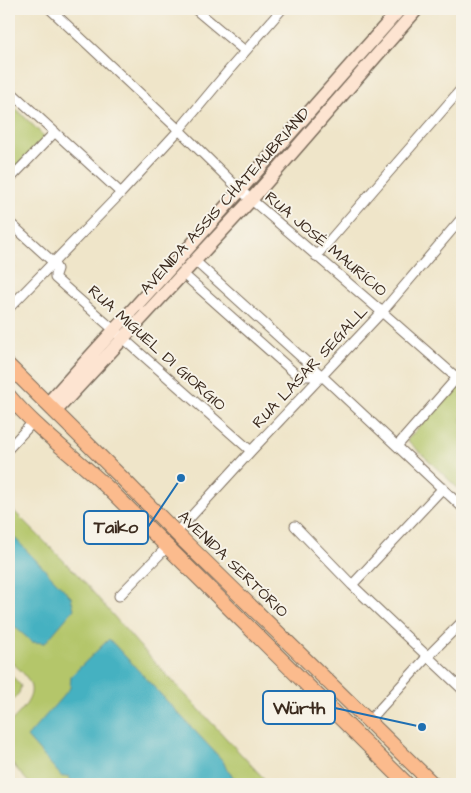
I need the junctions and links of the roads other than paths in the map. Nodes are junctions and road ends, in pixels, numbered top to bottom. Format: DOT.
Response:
graph roads {
  1 [pos="50,9"];
  2 [pos="195,9"];
  3 [pos="282,9"];
  4 [pos="400,9"];
  5 [pos="415,9"];
  6 [pos="245,51"];
  7 [pos="462,88"];
  8 [pos="10,93"];
  9 [pos="315,104"];
  10 [pos="325,113"];
  11 [pos="179,130"];
  12 [pos="55,132"];
  13 [pos="9,180"];
  14 [pos="240,190"];
  15 [pos="121,193"];
  16 [pos="251,200"];
  17 [pos="462,218"];
  18 [pos="9,222"];
  19 [pos="218,225"];
  20 [pos="316,256"];
  21 [pos="194,260"];
  22 [pos="53,262"];
  23 [pos="182,273"];
  24 [pos="9,308"];
  25 [pos="382,312"];
  26 [pos="260,320"];
  27 [pos="249,332"];
  28 [pos="119,334"];
  29 [pos="9,366"];
  30 [pos="460,375"];
  31 [pos="322,376"];
  32 [pos="9,394"];
  33 [pos="51,408"];
  34 [pos="34,422"];
  35 [pos="397,446"];
  36 [pos="9,448"];
  37 [pos="250,451"];
  38 [pos="443,488"];
  39 [pos="461,503"];
  40 [pos="295,526"];
  41 [pos="176,534"];
  42 [pos="167,547"];
  43 [pos="352,585"];
  44 [pos="120,596"];
  45 [pos="462,622"];
  46 [pos="427,657"];
  47 [pos="462,689"];
  48 [pos="369,721"];
  49 [pos="407,784"];
  50 [pos="433,784"];
  1 -- 11 [label="street, RUA JOSÉ MAURÍCIO"];
  2 -- 6 [label="street"];
  3 -- 6 [label="street"];
  4 -- 9 [label="street, AVENIDA ASSIS CHATEAUBRIAND"];
  5 -- 10 [label="street, AVENIDA ASSIS CHATEAUBRIAND"];
  6 -- 11 [label="street"];
  7 -- 20 [label="street"];
  8 -- 12 [label="street"];
  9 -- 10 [label="street"];
  9 -- 14 [label="street, AVENIDA ASSIS CHATEAUBRIAND"];
  10 -- 16 [label="street, AVENIDA ASSIS CHATEAUBRIAND"];
  11 -- 14 [label="street, RUA JOSÉ MAURÍCIO"];
  11 -- 15 [label="street"];
  12 -- 13 [label="street"];
  12 -- 15 [label="street"];
  14 -- 16 [label="street, RUA JOSÉ MAURÍCIO"];
  14 -- 19 [label="street, AVENIDA ASSIS CHATEAUBRIAND"];
  15 -- 22 [label="street"];
  16 -- 19 [label="street, AVENIDA ASSIS CHATEAUBRIAND"];
  16 -- 20 [label="street, RUA JOSÉ MAURÍCIO"];
  17 -- 25 [label="street, RUA LASAR SEGALL"];
  18 -- 22 [label="street"];
  19 -- 21 [label="street, AVENIDA ASSIS CHATEAUBRIAND"];
  19 -- 28 [label="street, AVENIDA ASSIS CHATEAUBRIAND"];
  20 -- 25 [label="street, RUA JOSÉ MAURÍCIO"];
  21 -- 23 [label="street, AVENIDA ASSIS CHATEAUBRIAND"];
  21 -- 26 [label="street"];
  22 -- 24 [label="street"];
  22 -- 28 [label="street, RUA MIGUEL DI GIORGIO"];
  23 -- 27 [label="street"];
  23 -- 28 [label="street, AVENIDA ASSIS CHATEAUBRIAND"];
  25 -- 30 [label="street, RUA JOSÉ MAURÍCIO"];
  25 -- 31 [label="street, RUA LASAR SEGALL"];
  26 -- 27 [label="street"];
  26 -- 31 [label="street"];
  27 -- 31 [label="street"];
  28 -- 33 [label="street, AVENIDA ASSIS CHATEAUBRIAND"];
  28 -- 37 [label="street, RUA MIGUEL DI GIORGIO"];
  29 -- 33 [label="main road, AVENIDA SERTÓRIO"];
  30 -- 35 [label="street"];
  31 -- 35 [label="street"];
  31 -- 37 [label="street, RUA LASAR SEGALL"];
  32 -- 33 [label="main road"];
  32 -- 34 [label="main road, AVENIDA SERTÓRIO"];
  33 -- 41 [label="main road, AVENIDA SERTÓRIO"];
  34 -- 36 [label="street"];
  34 -- 42 [label="main road, AVENIDA SERTÓRIO"];
  35 -- 38 [label="street"];
  37 -- 41 [label="street, RUA LASAR SEGALL"];
  38 -- 39 [label="street"];
  38 -- 43 [label="street"];
  40 -- 43 [label="street"];
  41 -- 48 [label="main road, AVENIDA SERTÓRIO"];
  42 -- 44 [label="street"];
  42 -- 49 [label="main road, AVENIDA SERTÓRIO"];
  43 -- 46 [label="street"];
  45 -- 46 [label="street"];
  46 -- 47 [label="street"];
  46 -- 48 [label="street"];
  48 -- 50 [label="main road, AVENIDA SERTÓRIO"];
}
